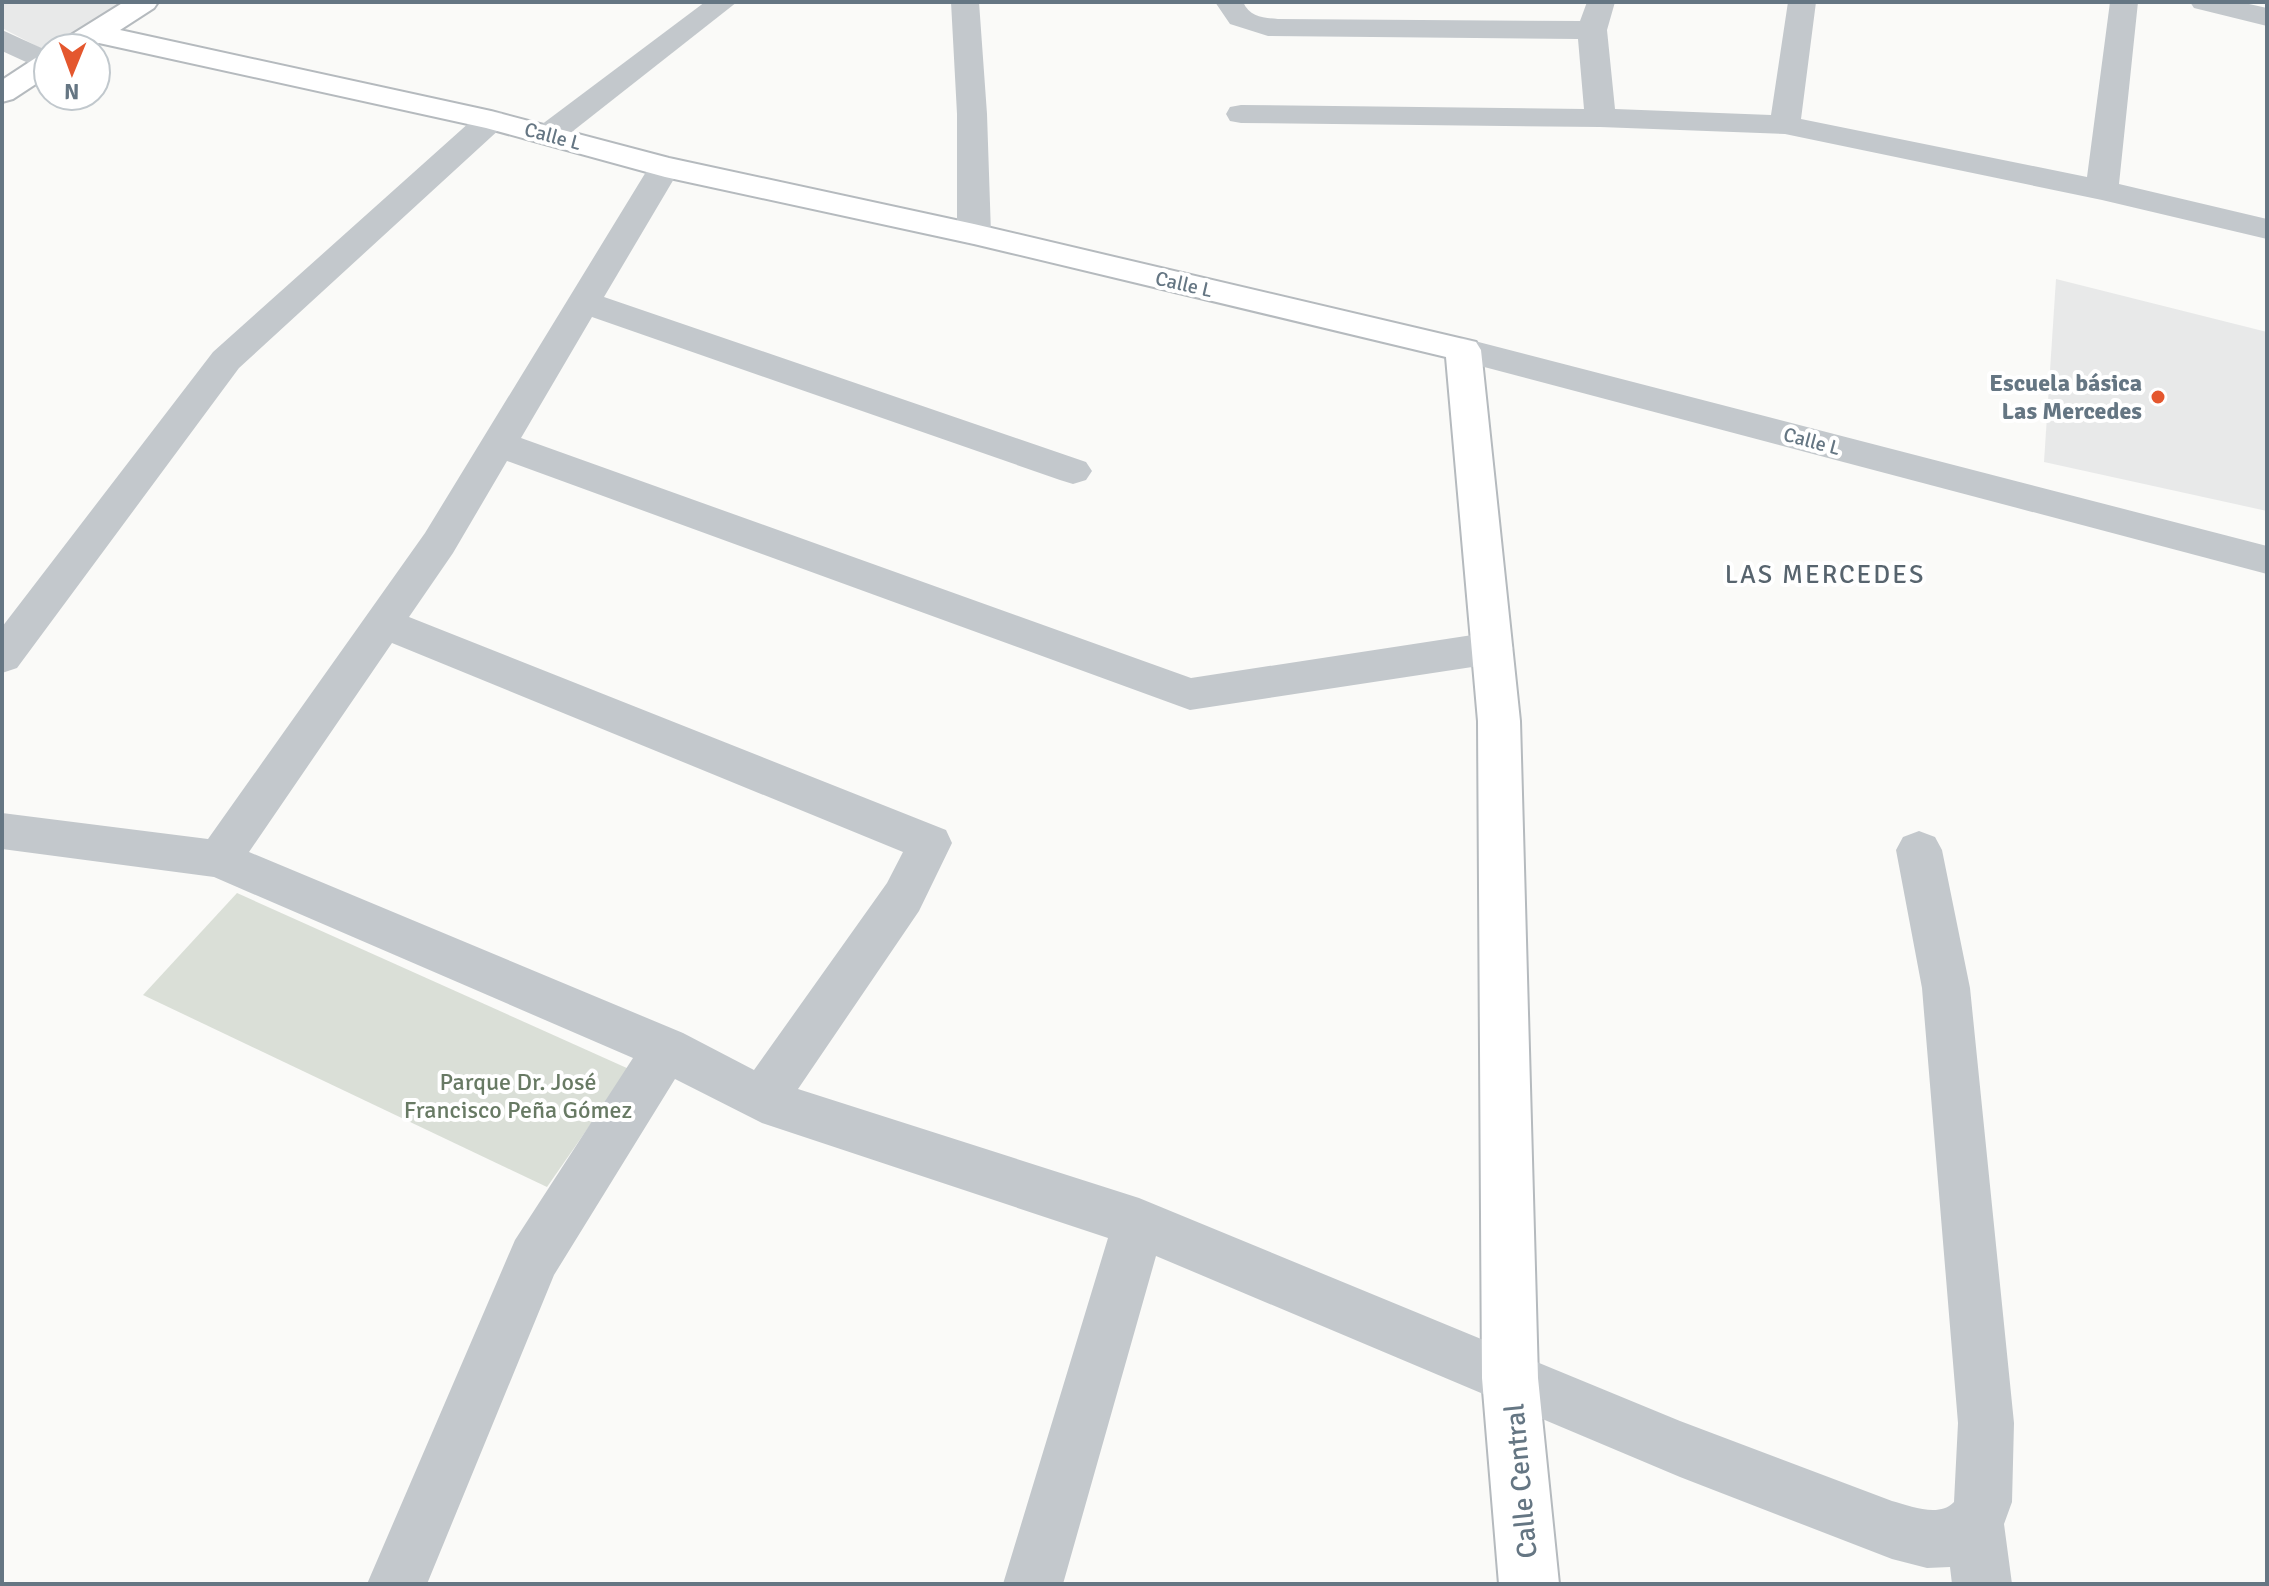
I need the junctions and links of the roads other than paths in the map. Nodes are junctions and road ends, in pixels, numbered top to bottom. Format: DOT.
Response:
graph roads {
  1 [pos="144,2"];
  2 [pos="723,2"];
  3 [pos="965,2"];
  4 [pos="1229,2"];
  5 [pos="1802,2"];
  6 [pos="2124,2"];
  7 [pos="2204,2"];
  8 [pos="1596,16"];
  9 [pos="2267,17"];
  10 [pos="96,32"];
  11 [pos="2,39"];
  12 [pos="112,46"];
  13 [pos="32,55"];
  14 [pos="32,73"];
  15 [pos="2,93"];
  16 [pos="1241,114"];
  17 [pos="1600,118"];
  18 [pos="491,120"];
  19 [pos="1785,125"];
  20 [pos="548,135"];
  21 [pos="665,167"];
  22 [pos="2102,190"];
  23 [pos="2267,229"];
  24 [pos="974,234"];
  25 [pos="584,302"];
  26 [pos="1463,350"];
  27 [pos="499,444"];
  28 [pos="1073,471"];
  29 [pos="2267,560"];
  30 [pos="384,623"];
  31 [pos="1492,648"];
  32 [pos="2,657"];
  33 [pos="2,831"];
  34 [pos="1919,850"];
  35 [pos="219,859"];
  36 [pos="666,1049"];
  37 [pos="762,1100"];
  38 [pos="1139,1223"];
  39 [pos="1510,1378"];
  40 [pos="1975,1524"];
  41 [pos="397,1584"];
  42 [pos="1033,1584"];
  43 [pos="1529,1584"];
  44 [pos="1982,1584"];
  1 -- 10 [label="main road"];
  2 -- 20 [label="street"];
  3 -- 24 [label="street"];
  4 -- 8 [label="street"];
  5 -- 19 [label="street"];
  6 -- 22 [label="street"];
  7 -- 9 [label="street"];
  8 -- 17 [label="street"];
  11 -- 13 [label="street"];
  12 -- 18 [label="main road, Calle L"];
  14 -- 15 [label="main road"];
  16 -- 17 [label="street"];
  17 -- 19 [label="street"];
  18 -- 20 [label="main road, Calle L"];
  18 -- 32 [label="street"];
  19 -- 22 [label="street"];
  20 -- 21 [label="main road, Calle L"];
  21 -- 24 [label="main road, Calle L"];
  21 -- 25 [label="street"];
  22 -- 23 [label="street"];
  24 -- 26 [label="main road, Calle L"];
  25 -- 27 [label="street"];
  25 -- 28 [label="street"];
  26 -- 29 [label="street, Calle L"];
  26 -- 31 [label="main road, Calle Central"];
  27 -- 30 [label="street"];
  27 -- 31 [label="street"];
  30 -- 35 [label="street"];
  30 -- 37 [label="street"];
  31 -- 39 [label="main road, Calle Central"];
  33 -- 35 [label="street"];
  34 -- 40 [label="street"];
  35 -- 36 [label="street"];
  36 -- 37 [label="street"];
  36 -- 41 [label="street"];
  37 -- 38 [label="street"];
  38 -- 39 [label="street"];
  38 -- 42 [label="street"];
  39 -- 40 [label="street"];
  39 -- 43 [label="main road, Calle Central"];
  40 -- 44 [label="street"];
}
